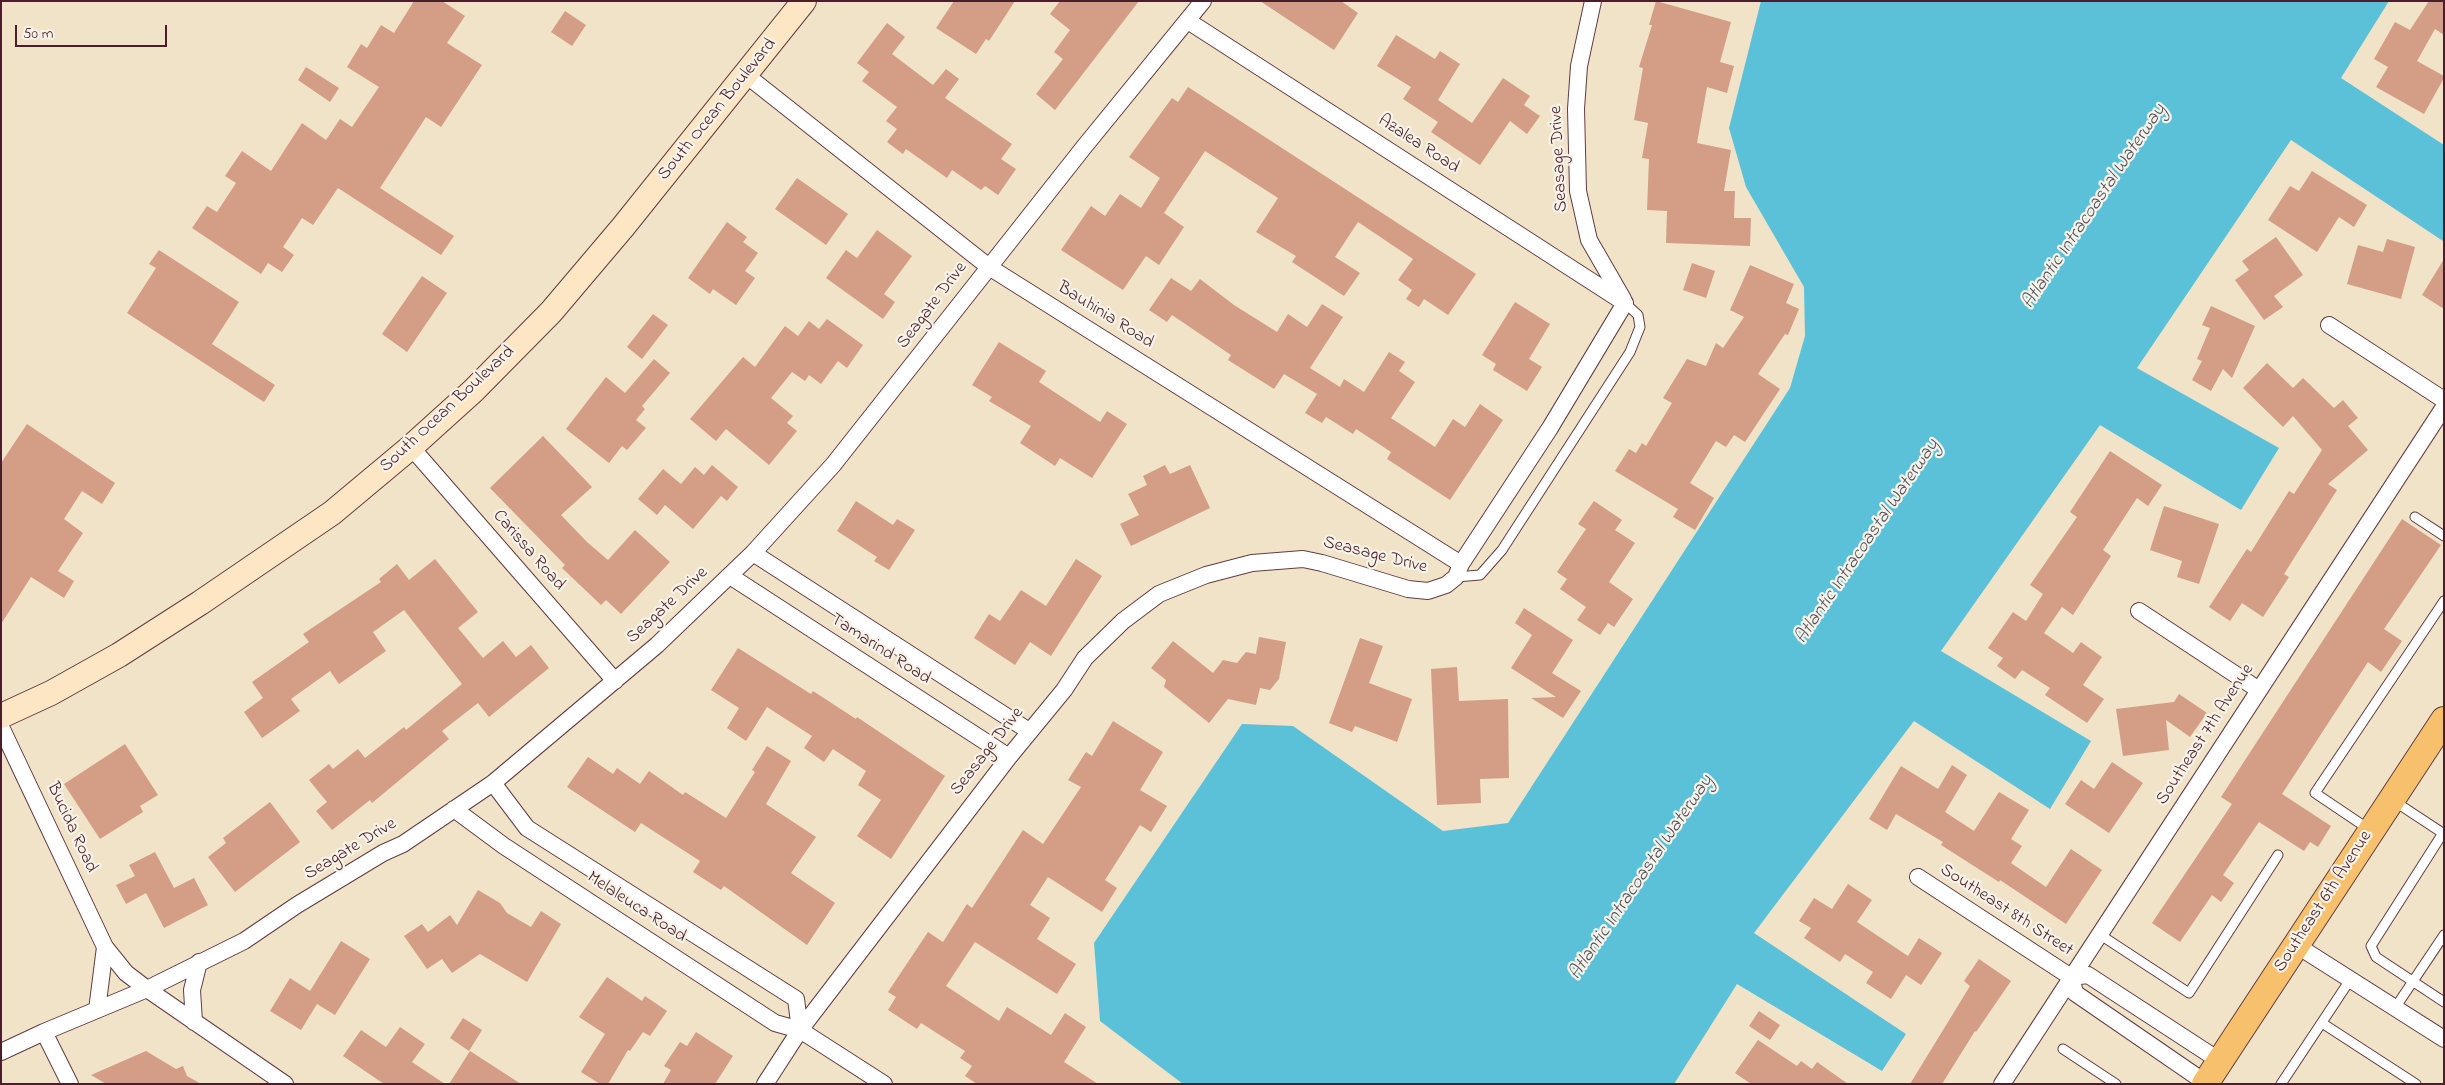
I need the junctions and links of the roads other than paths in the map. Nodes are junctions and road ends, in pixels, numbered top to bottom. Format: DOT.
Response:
graph roads {
  1 [pos="804,1"];
  2 [pos="1203,1"];
  3 [pos="1593,1"];
  4 [pos="1188,21"];
  5 [pos="746,75"];
  6 [pos="989,267"];
  7 [pos="1625,303"];
  8 [pos="2329,325"];
  9 [pos="2444,400"];
  10 [pos="2444,407"];
  11 [pos="411,447"];
  12 [pos="2415,517"];
  13 [pos="2444,536"];
  14 [pos="753,553"];
  15 [pos="1458,570"];
  16 [pos="730,576"];
  17 [pos="2444,601"];
  18 [pos="2139,611"];
  19 [pos="615,681"];
  20 [pos="2259,690"];
  21 [pos="1,716"];
  22 [pos="2444,720"];
  23 [pos="1,727"];
  24 [pos="1029,731"];
  25 [pos="1009,757"];
  26 [pos="493,783"];
  27 [pos="2392,800"];
  28 [pos="454,809"];
  29 [pos="2372,830"];
  30 [pos="2443,834"];
  31 [pos="2278,855"];
  32 [pos="1918,877"];
  33 [pos="2100,934"];
  34 [pos="2444,935"];
  35 [pos="2296,945"];
  36 [pos="105,947"];
  37 [pos="199,962"];
  38 [pos="2071,977"];
  39 [pos="2350,980"];
  40 [pos="2413,982"];
  41 [pos="147,989"];
  42 [pos="2444,1002"];
  43 [pos="2395,1008"];
  44 [pos="97,1010"];
  45 [pos="194,1022"];
  46 [pos="2322,1023"];
  47 [pos="800,1030"];
  48 [pos="44,1032"];
  49 [pos="2444,1040"];
  50 [pos="2063,1049"];
  51 [pos="1,1052"];
  52 [pos="2220,1061"];
  53 [pos="2205,1083"];
  54 [pos="70,1084"];
  55 [pos="285,1084"];
  56 [pos="765,1084"];
  57 [pos="884,1084"];
  58 [pos="2002,1084"];
  59 [pos="2116,1084"];
  60 [pos="2281,1084"];
  61 [pos="2416,1084"];
  1 -- 5 [label="main road, South Ocean Boulevard"];
  2 -- 4 [label="street, Seagate Drive"];
  3 -- 7 [label="street, Seasage Drive"];
  4 -- 6 [label="street, Seagate Drive"];
  4 -- 7 [label="street, Azalea Road"];
  5 -- 6 [label="street, Bauhinia Road"];
  5 -- 11 [label="main road, South Ocean Boulevard"];
  6 -- 14 [label="street, Seagate Drive"];
  6 -- 15 [label="street, Bauhinia Road"];
  7 -- 15 [label="street, Seasage Drive"];
  7 -- 15 [label="lane"];
  8 -- 9 [label="street"];
  10 -- 20 [label="street, Southeast 7th Avenue"];
  11 -- 19 [label="street, Carissa Road"];
  11 -- 21 [label="main road, South Ocean Boulevard"];
  12 -- 13 [label="lane"];
  14 -- 16 [label="street, Seagate Drive"];
  14 -- 24 [label="street, Tamarind Road"];
  15 -- 24 [label="street, Seasage Drive"];
  16 -- 19 [label="street, Seagate Drive"];
  16 -- 25 [label="street, Tamarind Road"];
  17 -- 29 [label="lane"];
  18 -- 20 [label="street"];
  19 -- 26 [label="street, Seagate Drive"];
  20 -- 33 [label="street, Southeast 7th Avenue"];
  22 -- 27 [label="main road, Southeast 6th Avenue"];
  23 -- 36 [label="street, Bucida Road"];
  24 -- 25 [label="street, Seasage Drive"];
  25 -- 47 [label="street, Seasage Drive"];
  26 -- 28 [label="street, Seagate Drive"];
  26 -- 47 [label="street, Melaleuca Road"];
  27 -- 29 [label="main road, Southeast 6th Avenue"];
  27 -- 30 [label="lane"];
  28 -- 37 [label="street, Seagate Drive"];
  28 -- 47 [label="street, Melaleuca Road"];
  29 -- 35 [label="main road, Southeast 6th Avenue"];
  30 -- 40 [label="lane"];
  31 -- 33 [label="lane"];
  32 -- 38 [label="street, Southeast 8th Street"];
  33 -- 38 [label="street, Southeast 7th Avenue"];
  34 -- 40 [label="lane"];
  35 -- 39 [label="street"];
  35 -- 52 [label="main road, Southeast 6th Avenue"];
  36 -- 41 [label="street, Bucida Road"];
  36 -- 44 [label="street"];
  37 -- 41 [label="street, Seagate Drive"];
  37 -- 45 [label="street"];
  38 -- 52 [label="street, Southeast 8th Street"];
  38 -- 53 [label="street, Southeast 8th Street"];
  38 -- 58 [label="street, Southeast 7th Avenue"];
  39 -- 43 [label="street"];
  39 -- 46 [label="lane"];
  40 -- 42 [label="lane"];
  40 -- 43 [label="lane"];
  41 -- 44 [label="street, Seagate Drive"];
  41 -- 45 [label="street, Bucida Road"];
  43 -- 49 [label="street"];
  44 -- 48 [label="street, Seagate Drive"];
  45 -- 55 [label="street, Bucida Road"];
  46 -- 60 [label="lane"];
  46 -- 61 [label="lane"];
  47 -- 56 [label="street, Seasage Drive"];
  47 -- 57 [label="street, Melaleuca Road"];
  48 -- 51 [label="street, Seagate Drive"];
  48 -- 54 [label="street"];
  50 -- 59 [label="lane"];
  52 -- 53 [label="main road, Southeast 6th Avenue"];
}
